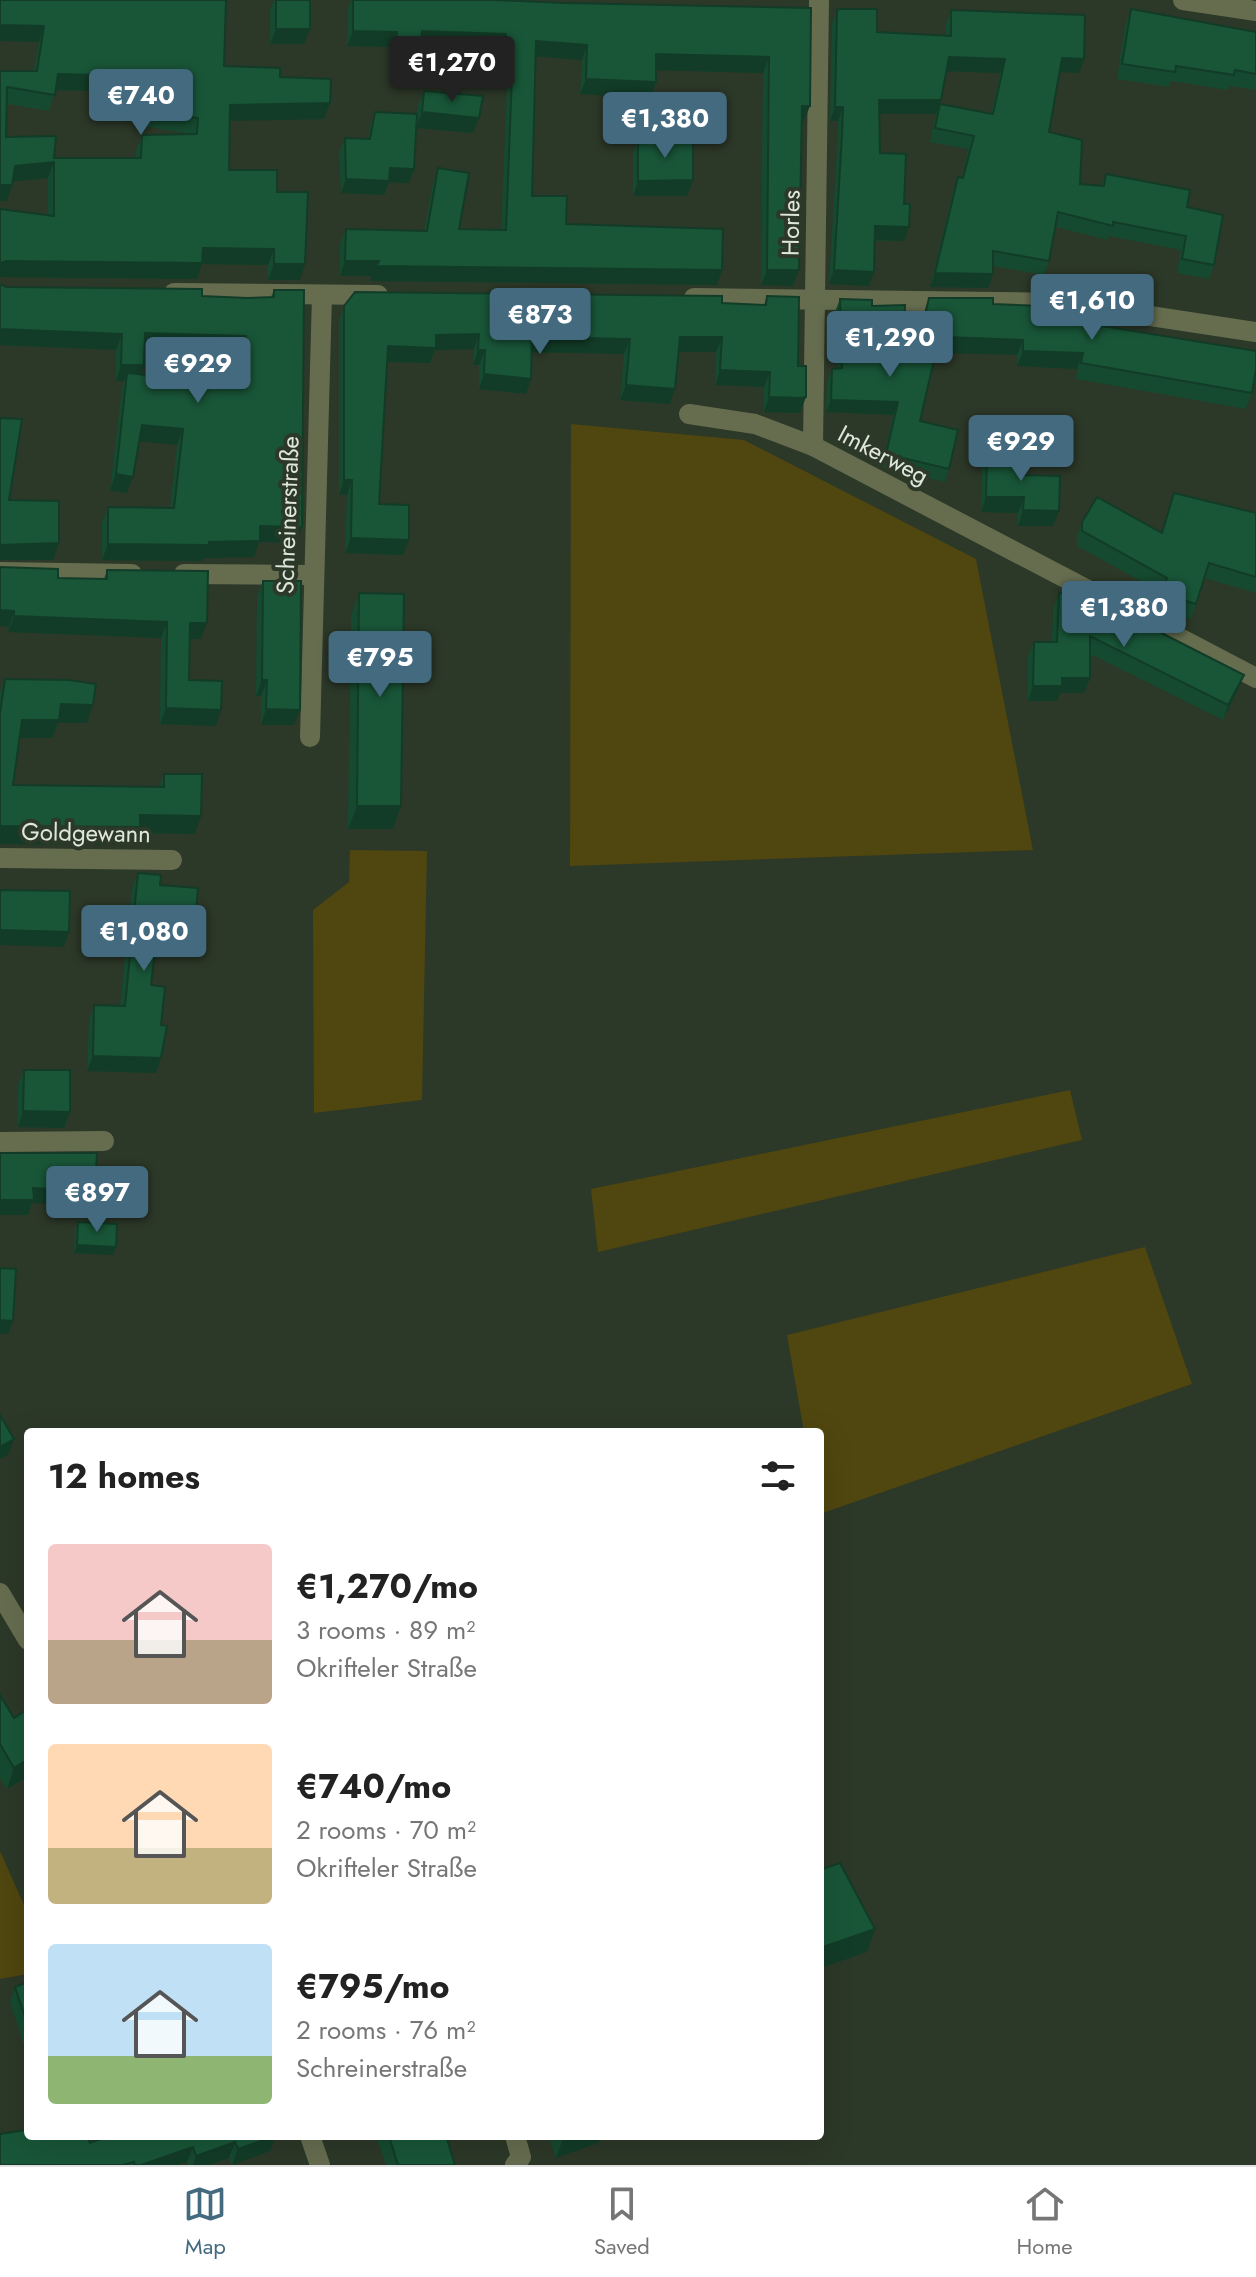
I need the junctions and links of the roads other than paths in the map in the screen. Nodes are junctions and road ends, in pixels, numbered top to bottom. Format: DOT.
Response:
graph roads {
  1 [pos="819,0"];
  2 [pos="1183,0"];
  3 [pos="1256,11"];
  4 [pos="153,292"];
  5 [pos="322,295"];
  6 [pos="402,296"];
  7 [pos="673,298"];
  8 [pos="817,299"];
  9 [pos="1256,332"];
  10 [pos="689,414"];
  11 [pos="813,446"];
  12 [pos="0,572"];
  13 [pos="312,575"];
  14 [pos="1256,678"];
  15 [pos="310,737"];
  16 [pos="0,858"];
  17 [pos="172,860"];
  18 [pos="104,1141"];
  19 [pos="0,1142"];
  20 [pos="0,1593"];
  21 [pos="24,1633"];
  22 [pos="311,2140"];
  23 [pos="516,2140"];
  24 [pos="320,2165"];
  25 [pos="515,2165"];
  1 -- 8 [label="street, Horles"];
  2 -- 3 [label="street"];
  4 -- 5 [label="street"];
  5 -- 6 [label="street"];
  5 -- 13 [label="street, Schreinerstraße"];
  7 -- 8 [label="street"];
  8 -- 9 [label="street"];
  8 -- 11 [label="street, Horles"];
  10 -- 11 [label="street, Imkerweg"];
  11 -- 14 [label="street, Imkerweg"];
  12 -- 13 [label="street"];
  13 -- 15 [label="street, Schreinerstraße"];
  16 -- 17 [label="street, Goldgewann"];
  18 -- 19 [label="street"];
  20 -- 21 [label="street"];
  22 -- 24 [label="street"];
  23 -- 25 [label="street"];
}
